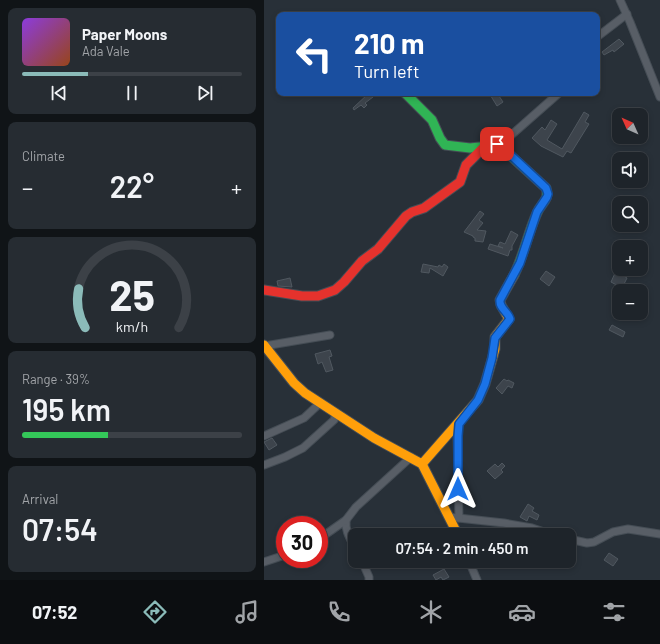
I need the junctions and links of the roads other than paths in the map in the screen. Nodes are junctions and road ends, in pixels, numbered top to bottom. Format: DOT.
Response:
graph roads {
  1 [pos="620,0"];
  2 [pos="627,14"];
  3 [pos="600,35"];
  4 [pos="408,96"];
  5 [pos="556,96"];
  6 [pos="660,97"];
  7 [pos="500,145"];
  8 [pos="484,147"];
  9 [pos="264,290"];
  10 [pos="330,335"];
  11 [pos="264,346"];
  12 [pos="319,404"];
  13 [pos="336,414"];
  14 [pos="459,424"];
  15 [pos="264,436"];
  16 [pos="411,457"];
  17 [pos="264,464"];
  18 [pos="422,464"];
  19 [pos="449,517"];
  20 [pos="458,518"];
  21 [pos="346,520"];
  22 [pos="454,528"];
  23 [pos="527,528"];
  24 [pos="328,533"];
  25 [pos="348,534"];
  26 [pos="660,534"];
  27 [pos="576,540"];
  28 [pos="276,558"];
  29 [pos="264,562"];
  30 [pos="365,568"];
  31 [pos="472,568"];
  32 [pos="369,580"];
  33 [pos="477,580"];
  1 -- 2 [label="street"];
  2 -- 3 [label="street"];
  2 -- 6 [label="street"];
  4 -- 8 [label="street"];
  5 -- 7 [label="street"];
  7 -- 8 [label="street"];
  7 -- 14 [label="street"];
  8 -- 9 [label="street"];
  10 -- 11 [label="street"];
  11 -- 12 [label="street"];
  12 -- 13 [label="street"];
  12 -- 15 [label="street"];
  13 -- 16 [label="street"];
  13 -- 17 [label="street"];
  14 -- 18 [label="street"];
  14 -- 20 [label="street"];
  16 -- 18 [label="street"];
  16 -- 21 [label="street"];
  18 -- 19 [label="street"];
  19 -- 20 [label="street"];
  19 -- 22 [label="street"];
  20 -- 23 [label="street"];
  21 -- 24 [label="street"];
  21 -- 25 [label="street"];
  26 -- 27 [label="street"];
  28 -- 29 [label="street"];
  30 -- 32 [label="street"];
  31 -- 33 [label="street"];
}
